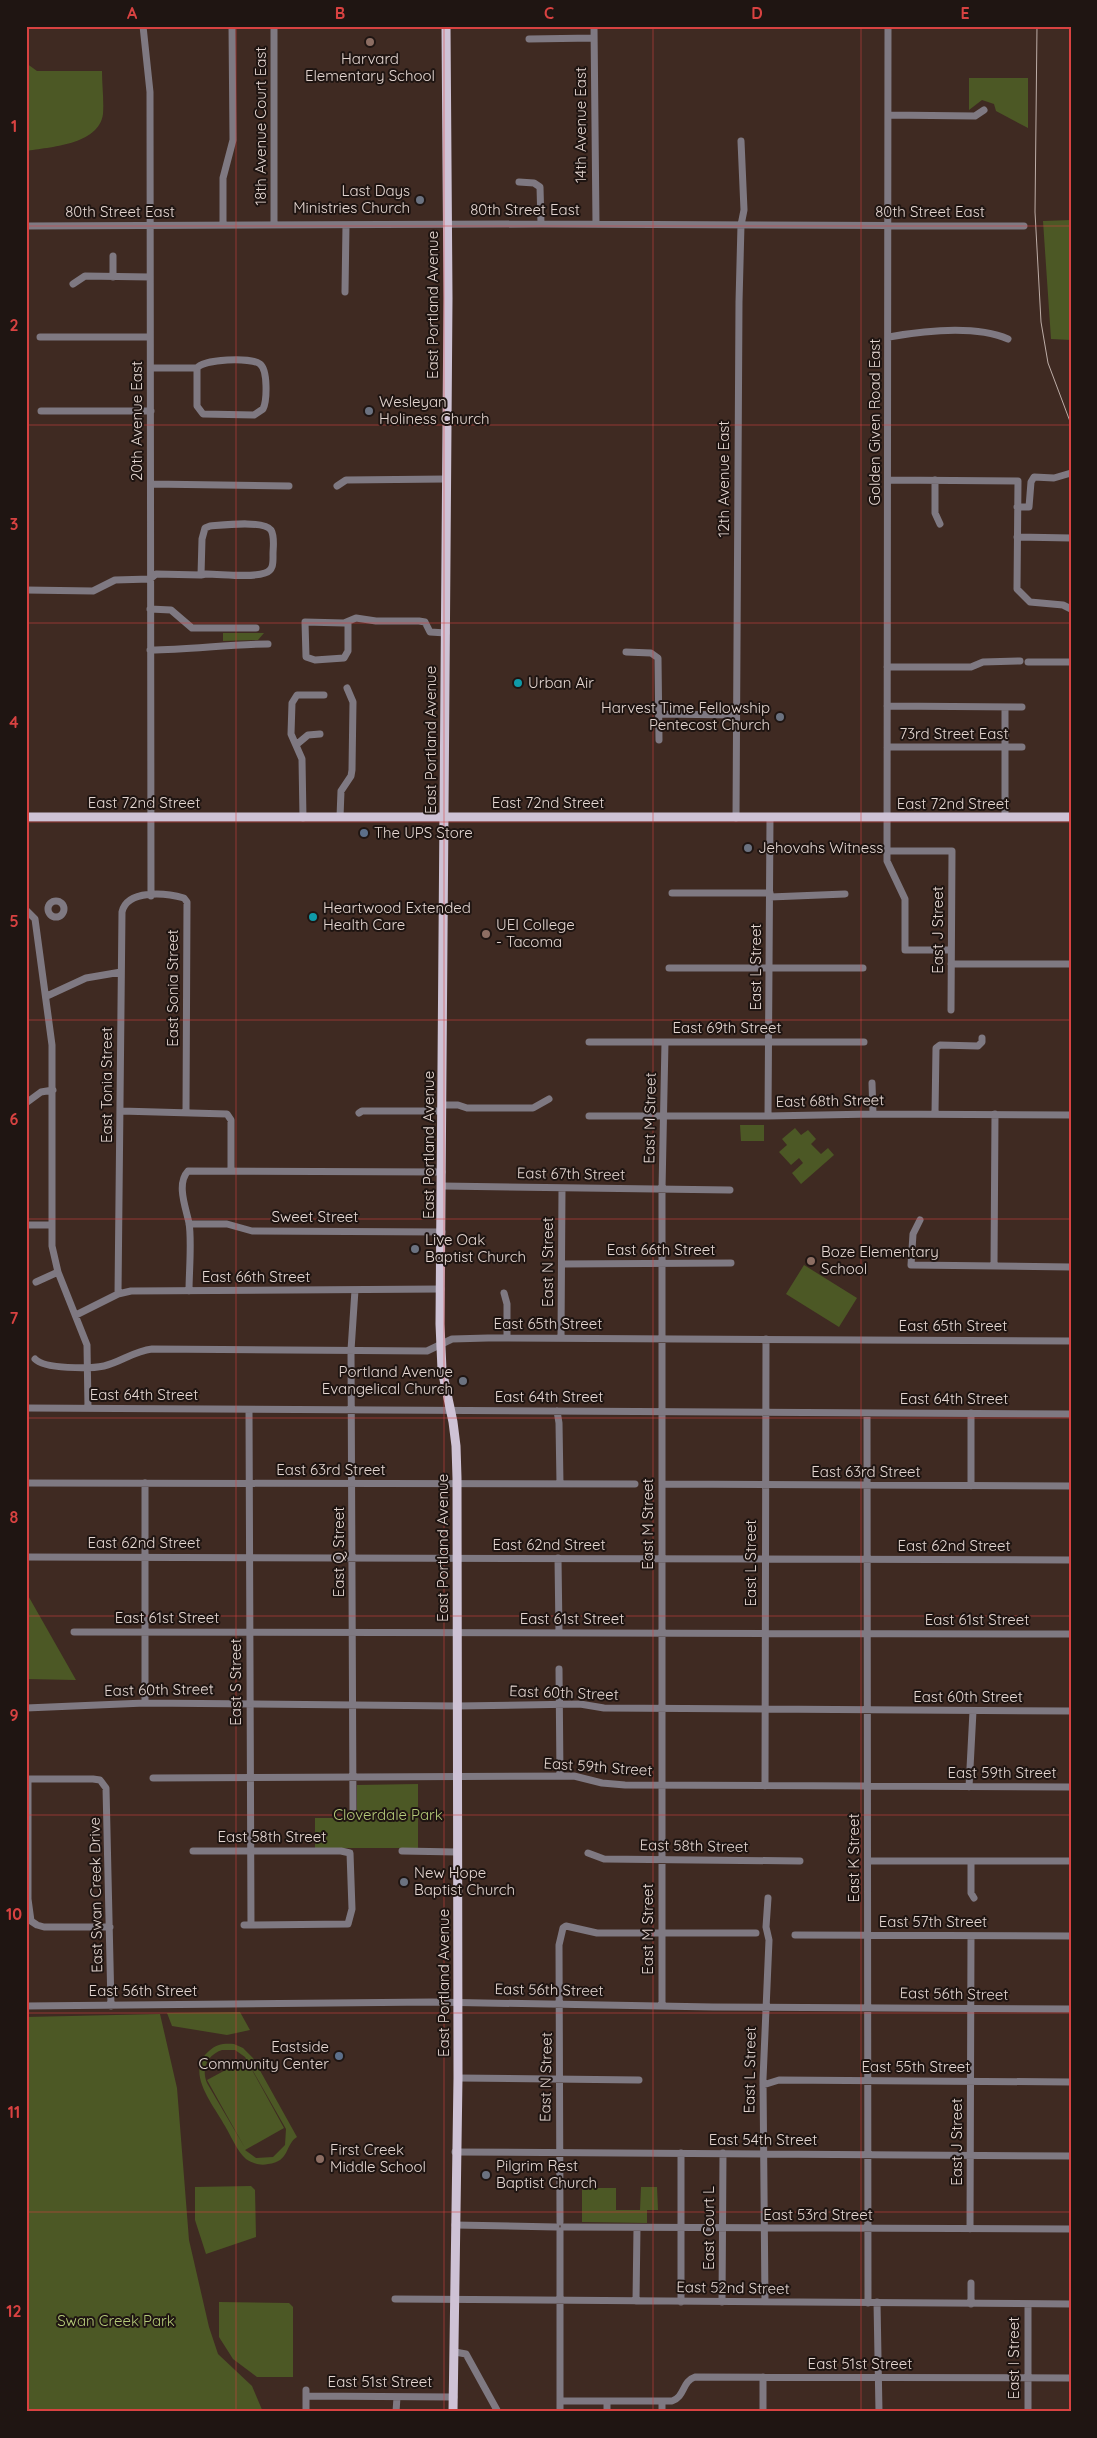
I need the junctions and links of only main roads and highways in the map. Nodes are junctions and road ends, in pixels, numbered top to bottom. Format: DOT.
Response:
graph roads {
  1 [pos="446,26"];
  2 [pos="26,817"];
  3 [pos="444,817"];
  4 [pos="1071,817"];
  5 [pos="453,2412"];
  1 -- 3 [label="main road, East Portland Avenue"];
  2 -- 3 [label="main road, East 72nd Street"];
  3 -- 4 [label="main road, East 72nd Street"];
  3 -- 5 [label="main road, East Portland Avenue"];
}
